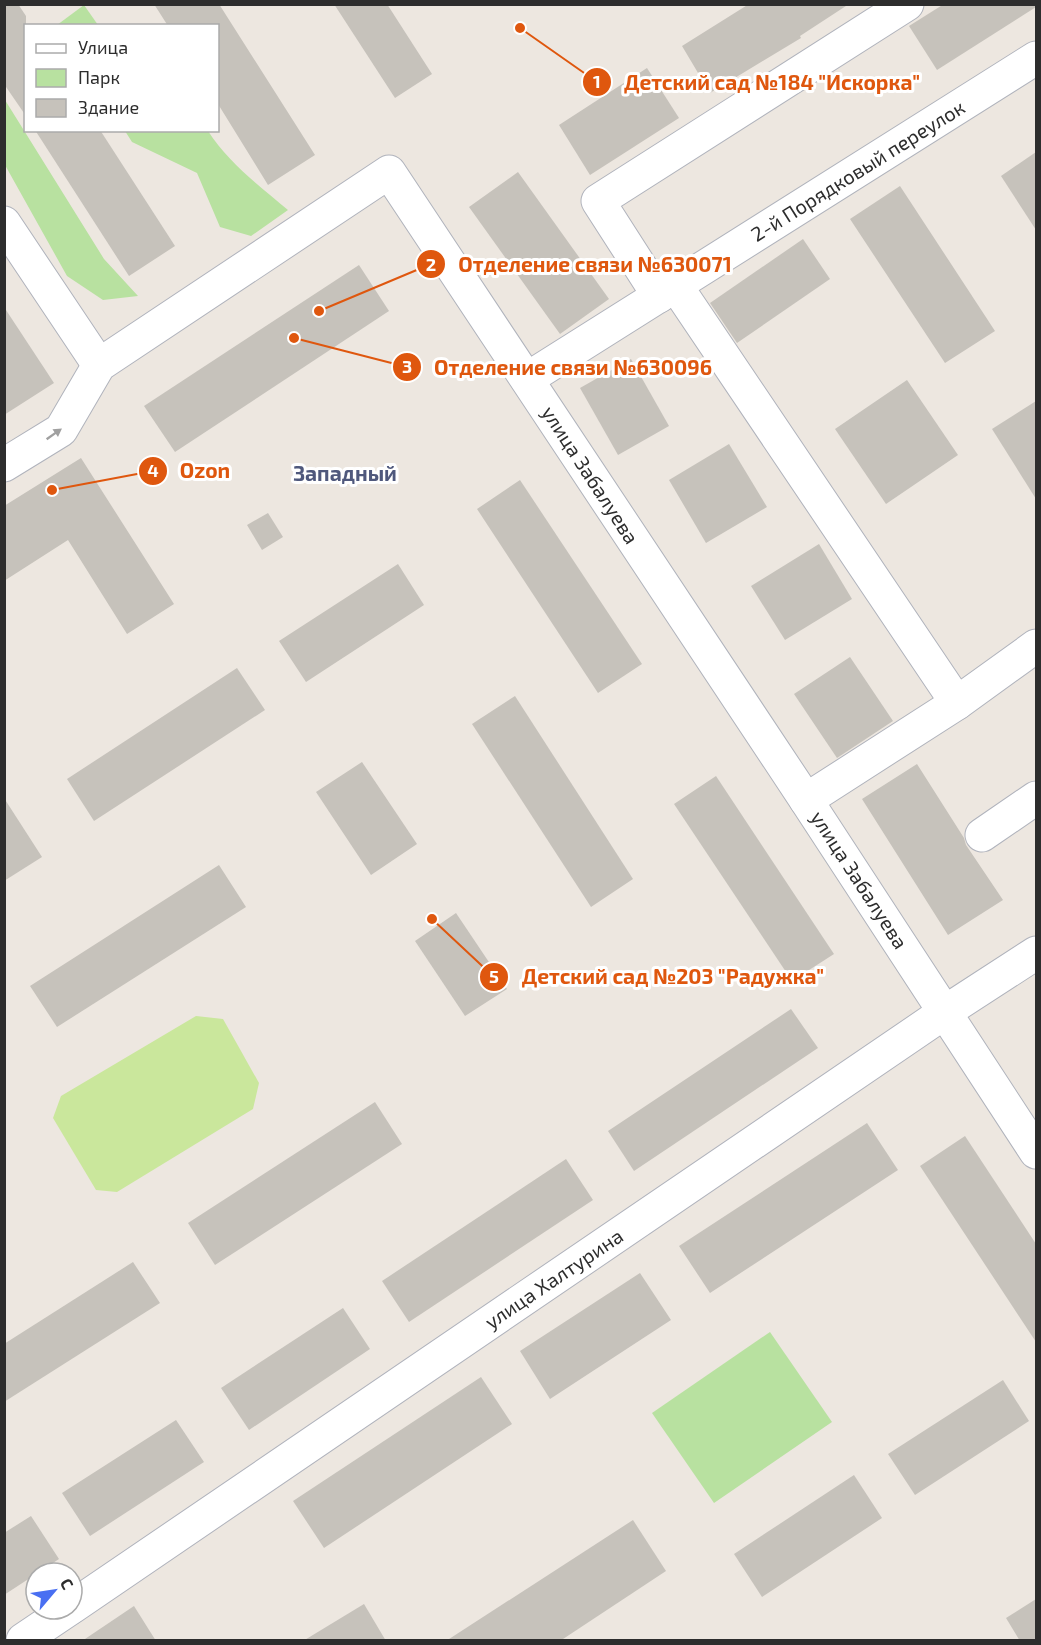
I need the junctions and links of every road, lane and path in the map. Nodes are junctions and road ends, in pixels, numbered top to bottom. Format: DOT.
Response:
graph roads {
  1 [pos="907,4"];
  2 [pos="1036,58"];
  3 [pos="4,223"];
  4 [pos="667,291"];
  5 [pos="99,365"];
  6 [pos="527,379"];
  7 [pos="4,465"];
  8 [pos="1036,646"];
  9 [pos="957,703"];
  10 [pos="1036,798"];
  11 [pos="806,800"];
  12 [pos="982,835"];
  13 [pos="1036,953"];
  14 [pos="945,1012"];
  15 [pos="1036,1152"];
  16 [pos="84,1598"];
  17 [pos="51,1621"];
  18 [pos="23,1641"];
  1 -- 4 [label="street"];
  2 -- 4 [label="street, 2-й Порядковый переулок"];
  3 -- 5 [label="street"];
  4 -- 6 [label="street, 2-й Порядковый переулок"];
  4 -- 9 [label="street"];
  5 -- 6 [label="street, улица Забалуева"];
  7 -- 5 [label="street, one-way"];
  6 -- 11 [label="street, улица Забалуева"];
  8 -- 9 [label="street"];
  9 -- 11 [label="street"];
  10 -- 12 [label="street"];
  11 -- 14 [label="street, улица Забалуева"];
  13 -- 14 [label="street, улица Халтурина"];
  14 -- 15 [label="street, улица Забалуева"];
  14 -- 16 [label="street, улица Халтурина"];
  17 -- 18 [label="street, улица Халтурина"];
}
